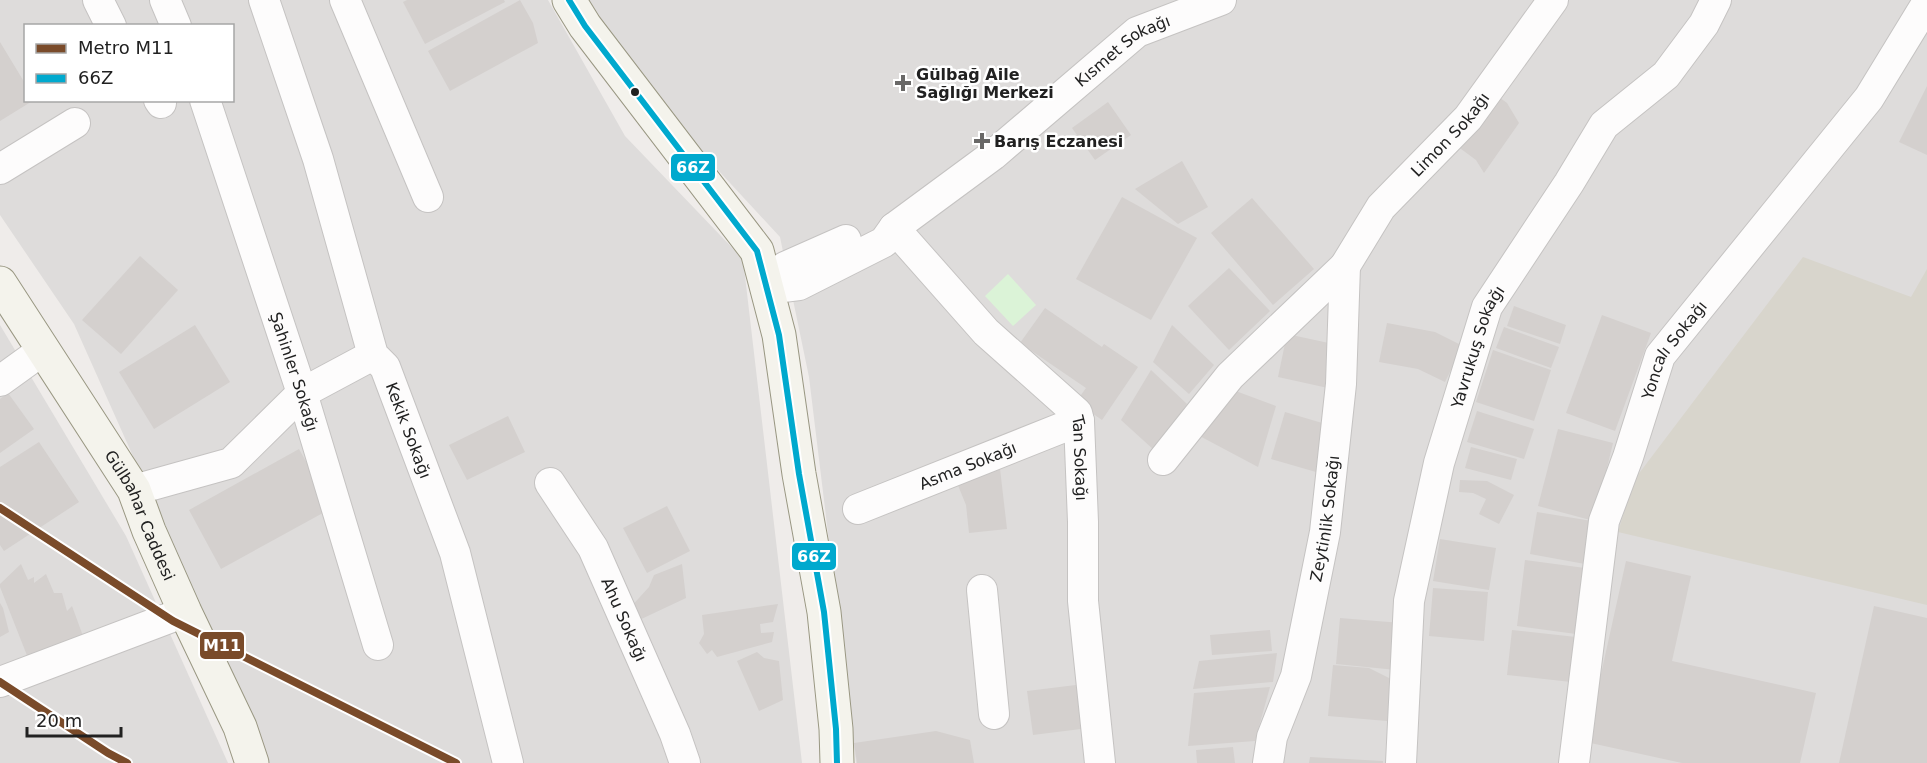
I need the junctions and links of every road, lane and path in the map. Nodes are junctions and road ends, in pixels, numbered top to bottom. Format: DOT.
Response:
graph roads {
  1 [pos="98,0"];
  2 [pos="165,0"];
  3 [pos="264,0"];
  4 [pos="345,0"];
  5 [pos="554,0"];
  6 [pos="569,0"];
  7 [pos="1221,0"];
  8 [pos="1553,0"];
  9 [pos="1716,0"];
  10 [pos="1927,3"];
  11 [pos="110,24"];
  12 [pos="175,24"];
  13 [pos="206,102"];
  14 [pos="75,123"];
  15 [pos="0,169"];
  16 [pos="428,196"];
  17 [pos="894,228"];
  18 [pos="1345,266"];
  19 [pos="0,283"];
  20 [pos="767,289"];
  21 [pos="43,350"];
  22 [pos="372,355"];
  23 [pos="0,381"];
  24 [pos="302,393"];
  25 [pos="1079,422"];
  26 [pos="1163,460"];
  27 [pos="550,483"];
  28 [pos="134,490"];
  29 [pos="858,509"];
  30 [pos="982,590"];
  31 [pos="185,612"];
  32 [pos="378,645"];
  33 [pos="0,682"];
  34 [pos="994,714"];
  35 [pos="252,763"];
  36 [pos="508,763"];
  37 [pos="685,763"];
  38 [pos="818,763"];
  39 [pos="837,763"];
  40 [pos="1100,763"];
  41 [pos="1268,763"];
  42 [pos="1401,763"];
  43 [pos="1574,763"];
  1 -- 11 [label="street"];
  2 -- 12 [label="street"];
  3 -- 22 [label="street, Kekik Sokağı"];
  4 -- 16 [label="street"];
  5 -- 38 [label="street"];
  6 -- 20 [label="street"];
  7 -- 17 [label="street, Kısmet Sokağı"];
  8 -- 18 [label="street, Limon Sokağı"];
  9 -- 42 [label="street, Yavrukuş Sokağı"];
  10 -- 43 [label="street, Yoncalı Sokağı"];
  13 -- 24 [label="street, Şahinler Sokağı"];
  14 -- 15 [label="street"];
  17 -- 20 [label="street"];
  17 -- 25 [label="street, Tan Sokağı"];
  18 -- 26 [label="street"];
  18 -- 41 [label="street, Zeytinlik Sokağı"];
  19 -- 21 [label="street, Gülbahar Caddesi"];
  20 -- 39 [label="street"];
  21 -- 23 [label="street"];
  21 -- 28 [label="street, Gülbahar Caddesi"];
  22 -- 24 [label="street"];
  22 -- 36 [label="street, Kekik Sokağı"];
  24 -- 28 [label="street"];
  24 -- 32 [label="street, Şahinler Sokağı"];
  25 -- 29 [label="street, Asma Sokağı"];
  25 -- 40 [label="street, Tan Sokağı"];
  27 -- 37 [label="street, Ahu Sokağı"];
  28 -- 31 [label="street, Gülbahar Caddesi"];
  30 -- 34 [label="street"];
  31 -- 33 [label="street"];
  31 -- 35 [label="street, Gülbahar Caddesi"];
}
